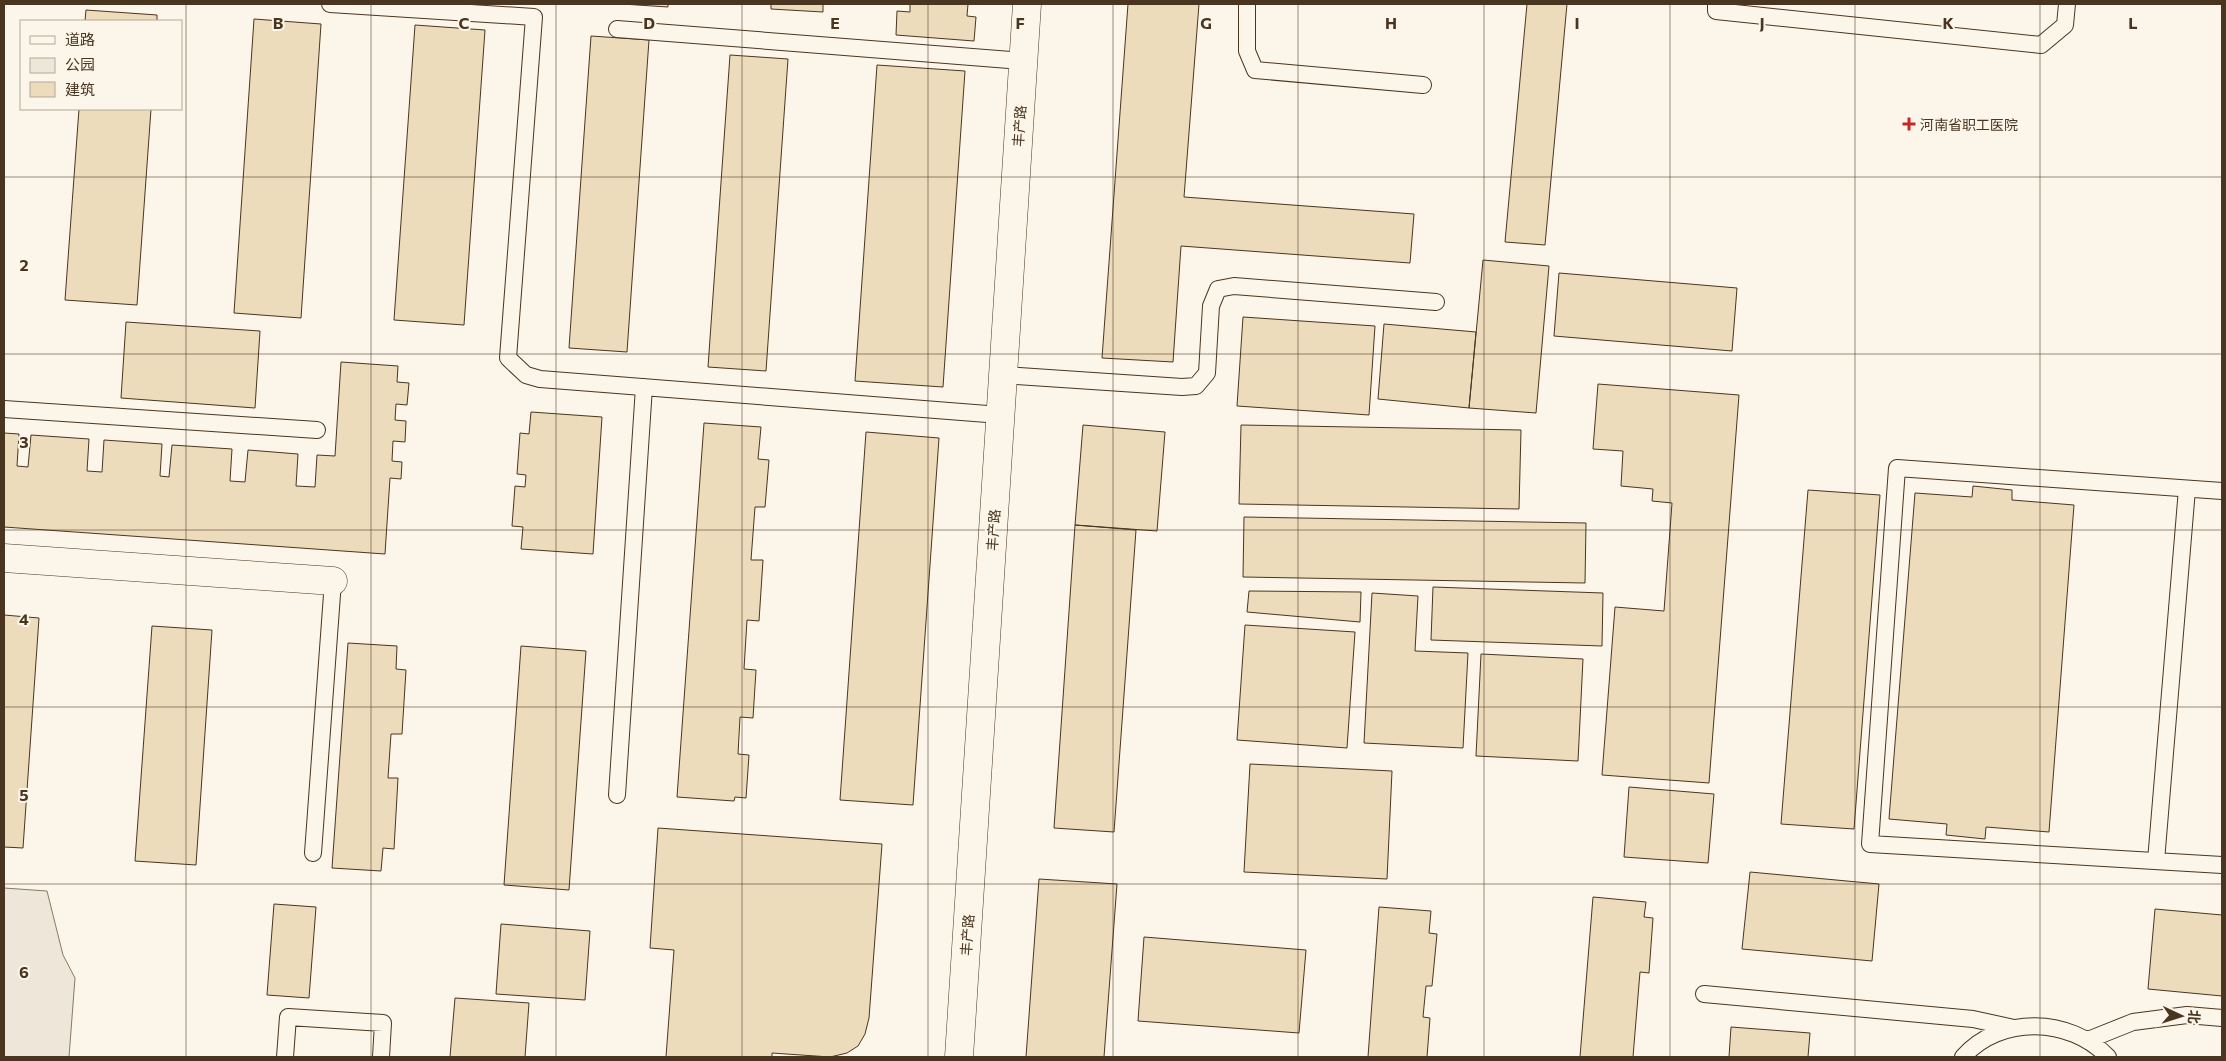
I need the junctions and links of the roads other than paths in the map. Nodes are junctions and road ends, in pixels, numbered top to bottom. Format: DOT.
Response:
graph roads {
  1 [pos="330,4"];
  2 [pos="1027,4"];
  3 [pos="1247,4"];
  4 [pos="1716,4"];
  5 [pos="2067,4"];
  6 [pos="616,29"];
  7 [pos="1023,61"];
  8 [pos="1423,85"];
  9 [pos="1436,302"];
  10 [pos="1003,375"];
  11 [pos="644,388"];
  12 [pos="4,409"];
  13 [pos="1000,415"];
  14 [pos="317,430"];
  15 [pos="2187,489"];
  16 [pos="2222,491"];
  17 [pos="4,558"];
  18 [pos="333,581"];
  19 [pos="617,795"];
  20 [pos="313,853"];
  21 [pos="2156,861"];
  22 [pos="2222,865"];
  23 [pos="1704,994"];
  24 [pos="2222,1018"];
  25 [pos="2014,1028"];
  26 [pos="2088,1040"];
  27 [pos="285,1057"];
  28 [pos="381,1057"];
  29 [pos="959,1057"];
  30 [pos="1963,1057"];
  31 [pos="2108,1057"];
  1 -- 11 [label="lane"];
  2 -- 7 [label="street, 丰产路"];
  3 -- 8 [label="lane"];
  4 -- 5 [label="lane"];
  6 -- 7 [label="lane"];
  7 -- 10 [label="street, 丰产路"];
  9 -- 10 [label="lane"];
  10 -- 13 [label="street, 丰产路"];
  11 -- 13 [label="lane"];
  11 -- 19 [label="lane"];
  12 -- 14 [label="lane"];
  13 -- 29 [label="street, 丰产路"];
  15 -- 16 [label="lane"];
  15 -- 21 [label="lane"];
  15 -- 21 [label="lane"];
  17 -- 18 [label="street"];
  18 -- 20 [label="lane"];
  21 -- 22 [label="lane"];
  23 -- 25 [label="lane"];
  24 -- 26 [label="lane"];
  25 -- 26 [label="lane"];
  25 -- 30 [label="lane"];
  26 -- 31 [label="lane"];
  27 -- 28 [label="lane"];
}
